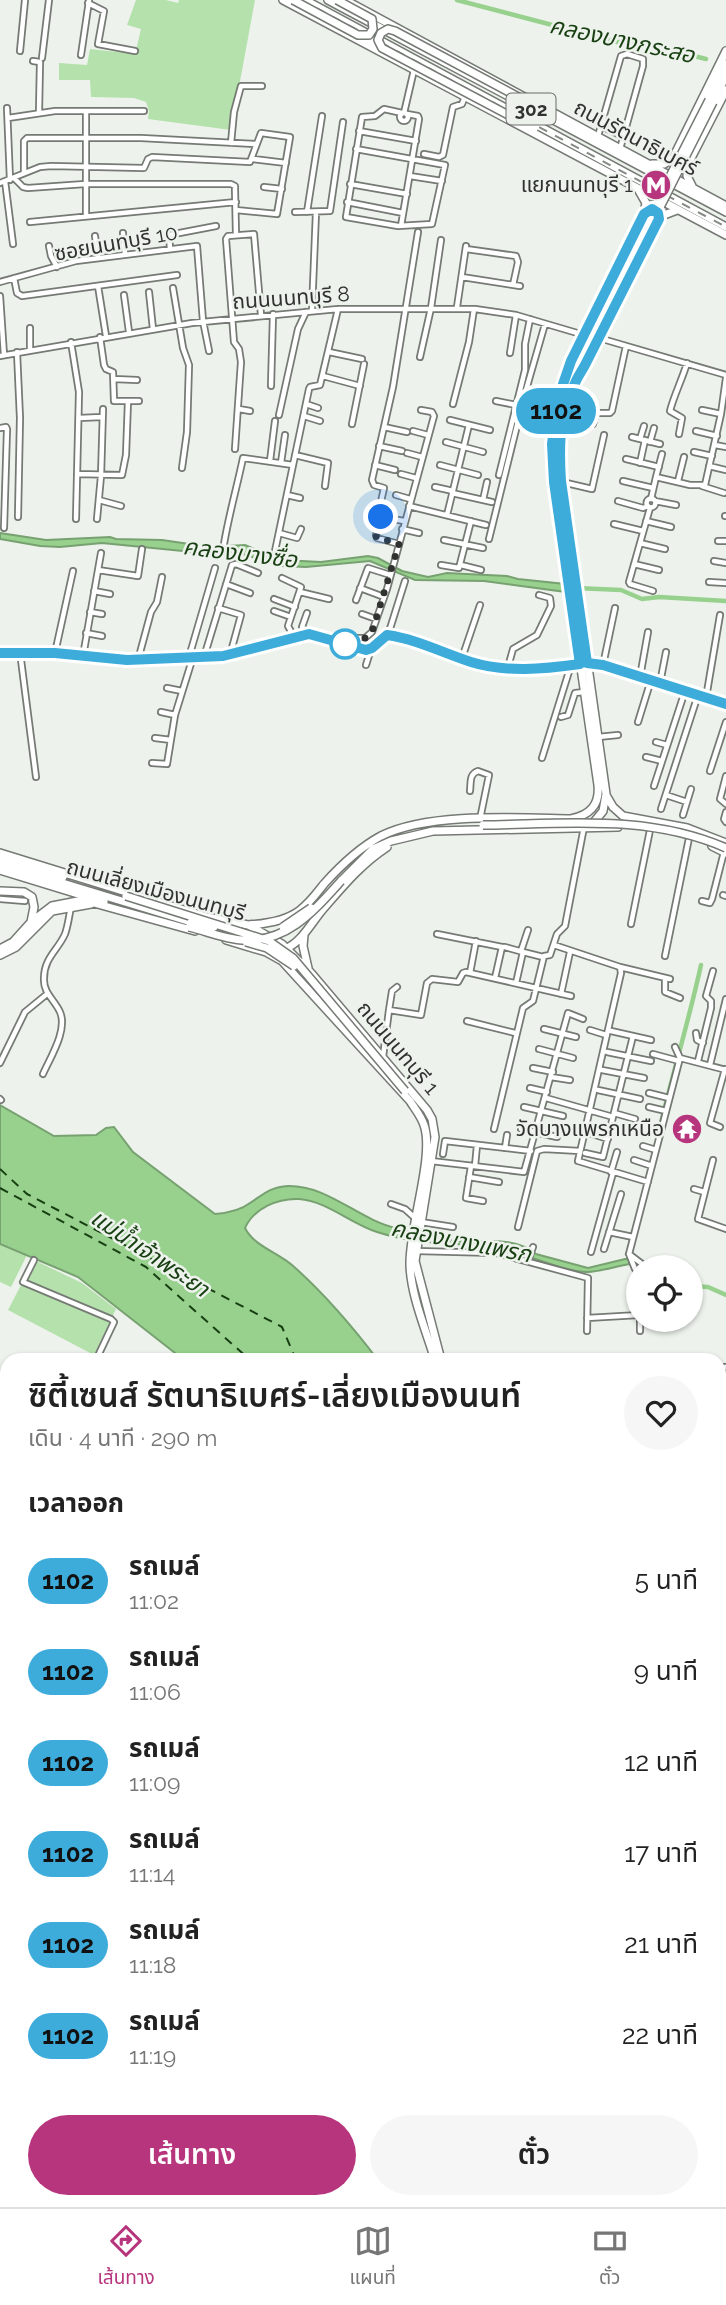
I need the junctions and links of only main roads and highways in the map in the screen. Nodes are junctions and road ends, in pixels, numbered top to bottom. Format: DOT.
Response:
graph roads {
  1 [pos="283,0"];
  2 [pos="293,0"];
  3 [pos="306,0"];
  4 [pos="328,0"];
  5 [pos="345,0"];
  6 [pos="337,3"];
  7 [pos="401,30"];
  8 [pos="359,40"];
  9 [pos="389,46"];
  10 [pos="726,51"];
  11 [pos="726,64"];
  12 [pos="726,76"];
  13 [pos="726,90"];
  14 [pos="525,101"];
  15 [pos="711,101"];
  16 [pos="532,109"];
  17 [pos="553,112"];
  18 [pos="558,145"];
  19 [pos="673,158"];
  20 [pos="648,163"];
  21 [pos="688,164"];
  22 [pos="638,189"];
  23 [pos="695,189"];
  24 [pos="726,206"];
  25 [pos="677,210"];
  26 [pos="726,212"];
  27 [pos="644,214"];
  28 [pos="659,219"];
  29 [pos="726,227"];
  30 [pos="726,235"];
  31 [pos="585,348"];
  32 [pos="563,384"];
  33 [pos="572,385"];
  34 [pos="572,578"];
  35 [pos="584,663"];
  36 [pos="606,794"];
  37 [pos="594,808"];
  38 [pos="600,816"];
  39 [pos="623,816"];
  40 [pos="435,822"];
  41 [pos="482,822"];
  42 [pos="587,827"];
  43 [pos="620,827"];
  44 [pos="404,835"];
  45 [pos="726,849"];
  46 [pos="0,858"];
  47 [pos="0,873"];
  48 [pos="340,879"];
  49 [pos="0,891"];
  50 [pos="87,901"];
  51 [pos="296,913"];
  52 [pos="207,917"];
  53 [pos="31,922"];
  54 [pos="248,926"];
  55 [pos="306,932"];
  56 [pos="202,934"];
  57 [pos="242,940"];
  58 [pos="284,947"];
  59 [pos="0,949"];
  60 [pos="266,952"];
  61 [pos="0,955"];
  62 [pos="311,974"];
  63 [pos="301,981"];
  64 [pos="403,1091"];
  65 [pos="430,1161"];
  66 [pos="417,1224"];
  67 [pos="414,1247"];
  68 [pos="433,1353"];
  69 [pos="439,1353"];
  1 -- 8 [label="main road, ถนนรัตนาธิเบศร์ / 302"];
  2 -- 6 [label="main road, bridge"];
  3 -- 9 [label="main road, ถนนรัตนาธิเบศร์ / 302"];
  4 -- 6 [label="main road, ถนนรัตนาธิเบศร์ / 302"];
  5 -- 7 [label="main road, ถนนรัตนาธิเบศร์ / 302"];
  6 -- 7 [label="main road"];
  6 -- 16 [label="main road, ถนนรัตนาธิเบศร์ / 302"];
  7 -- 17 [label="main road, ถนนรัตนาธิเบศร์ / 302"];
  8 -- 9 [label="main road"];
  8 -- 18 [label="main road, ถนนรัตนาธิเบศร์ / 302"];
  9 -- 29 [label="main road, ถนนรัตนาธิเบศร์ / 302"];
  10 -- 19 [label="main road"];
  11 -- 15 [label="main road"];
  12 -- 15 [label="main road"];
  13 -- 21 [label="main road"];
  14 -- 16 [label="main road"];
  14 -- 17 [label="main road"];
  14 -- 18 [label="main road, bridge"];
  15 -- 31 [label="main road, bridge"];
  16 -- 26 [label="main road, ถนนรัตนาธิเบศร์ / 302"];
  17 -- 20 [label="main road, ถนนรัตนาธิเบศร์ / 302"];
  18 -- 22 [label="main road, ถนนรัตนาธิเบศร์ / 302"];
  19 -- 20 [label="main road"];
  19 -- 21 [label="main road"];
  20 -- 23 [label="main road, ถนนรัตนาธิเบศร์ / 302"];
  21 -- 23 [label="main road"];
  22 -- 25 [label="main road, ถนนรัตนาธิเบศร์ / 302"];
  22 -- 27 [label="main road"];
  23 -- 24 [label="main road, ถนนรัตนาธิเบศร์ / 302"];
  25 -- 28 [label="main road"];
  25 -- 30 [label="main road, ถนนรัตนาธิเบศร์ / 302"];
  27 -- 28 [label="main road"];
  27 -- 32 [label="main road"];
  28 -- 33 [label="main road"];
  31 -- 32 [label="main road"];
  31 -- 33 [label="main road"];
  32 -- 34 [label="main road"];
  33 -- 34 [label="main road"];
  34 -- 35 [label="main road"];
  35 -- 36 [label="main road"];
  35 -- 37 [label="main road"];
  36 -- 38 [label="main road"];
  36 -- 39 [label="main road"];
  37 -- 38 [label="main road"];
  37 -- 41 [label="main road, ถนนเลี่ยงเมืองนนทบุรี"];
  38 -- 42 [label="main road"];
  39 -- 43 [label="main road"];
  39 -- 45 [label="main road"];
  40 -- 41 [label="main road, ถนนเลี่ยงเมืองนนทบุรี"];
  40 -- 44 [label="main road, ถนนเลี่ยงเมืองนนทบุรี"];
  40 -- 51 [label="main road, ถนนเลี่ยงเมืองนนทบุรี"];
  41 -- 44 [label="main road"];
  41 -- 45 [label="main road, bridge"];
  42 -- 43 [label="main road, ถนนเลี่ยงเมืองนนทบุรี"];
  42 -- 44 [label="main road, ถนนเลี่ยงเมืองนนทบุรี"];
  43 -- 45 [label="main road, ถนนเลี่ยงเมืองนนทบุรี"];
  44 -- 48 [label="main road, ถนนเลี่ยงเมืองนนทบุรี"];
  44 -- 55 [label="main road, ถนนเลี่ยงเมืองนนทบุรี"];
  46 -- 48 [label="main road, ถนนเลี่ยงเมืองนนทบุรี, bridge"];
  46 -- 52 [label="main road, ถนนนนทบุรี 1"];
  46 -- 64 [label="main road, bridge"];
  47 -- 50 [label="main road"];
  47 -- 57 [label="main road, ถนนเลี่ยงเมืองนนทบุรี, bridge"];
  48 -- 57 [label="main road, ถนนเลี่ยงเมืองนนทบุรี, bridge"];
  49 -- 53 [label="main road"];
  50 -- 53 [label="main road, ถนนนนทบุรี 1"];
  50 -- 56 [label="main road, ถนนนนทบุรี 1"];
  50 -- 61 [label="main road"];
  51 -- 54 [label="main road, ถนนเลี่ยงเมืองนนทบุรี"];
  51 -- 55 [label="main road"];
  51 -- 58 [label="main road"];
  52 -- 54 [label="main road, ถนนนนทบุรี 1"];
  52 -- 56 [label="main road"];
  53 -- 59 [label="main road, ถนนนนทบุรี 1"];
  54 -- 58 [label="main road, ถนนนนทบุรี 1"];
  55 -- 58 [label="main road, ถนนเลี่ยงเมืองนนทบุรี"];
  55 -- 62 [label="main road"];
  56 -- 60 [label="main road, ถนนนนทบุรี 1"];
  57 -- 64 [label="main road, bridge"];
  58 -- 60 [label="main road"];
  58 -- 62 [label="main road, ถนนนนทบุรี 1"];
  58 -- 63 [label="main road, ถนนนนทบุรี 1"];
  60 -- 63 [label="main road, ถนนนนทบุรี 1"];
  62 -- 65 [label="main road, ถนนนนทบุรี 1"];
  63 -- 64 [label="main road, ถนนนนทบุรี 1"];
  64 -- 65 [label="main road"];
  64 -- 66 [label="main road, ถนนนนทบุรี 1"];
  65 -- 66 [label="main road, ถนนนนทบุรี 1"];
  66 -- 67 [label="main road, ถนนนนทบุรี 1"];
  67 -- 68 [label="main road, ถนนนนทบุรี 1"];
  67 -- 69 [label="main road, ถนนนนทบุรี 1"];
}
